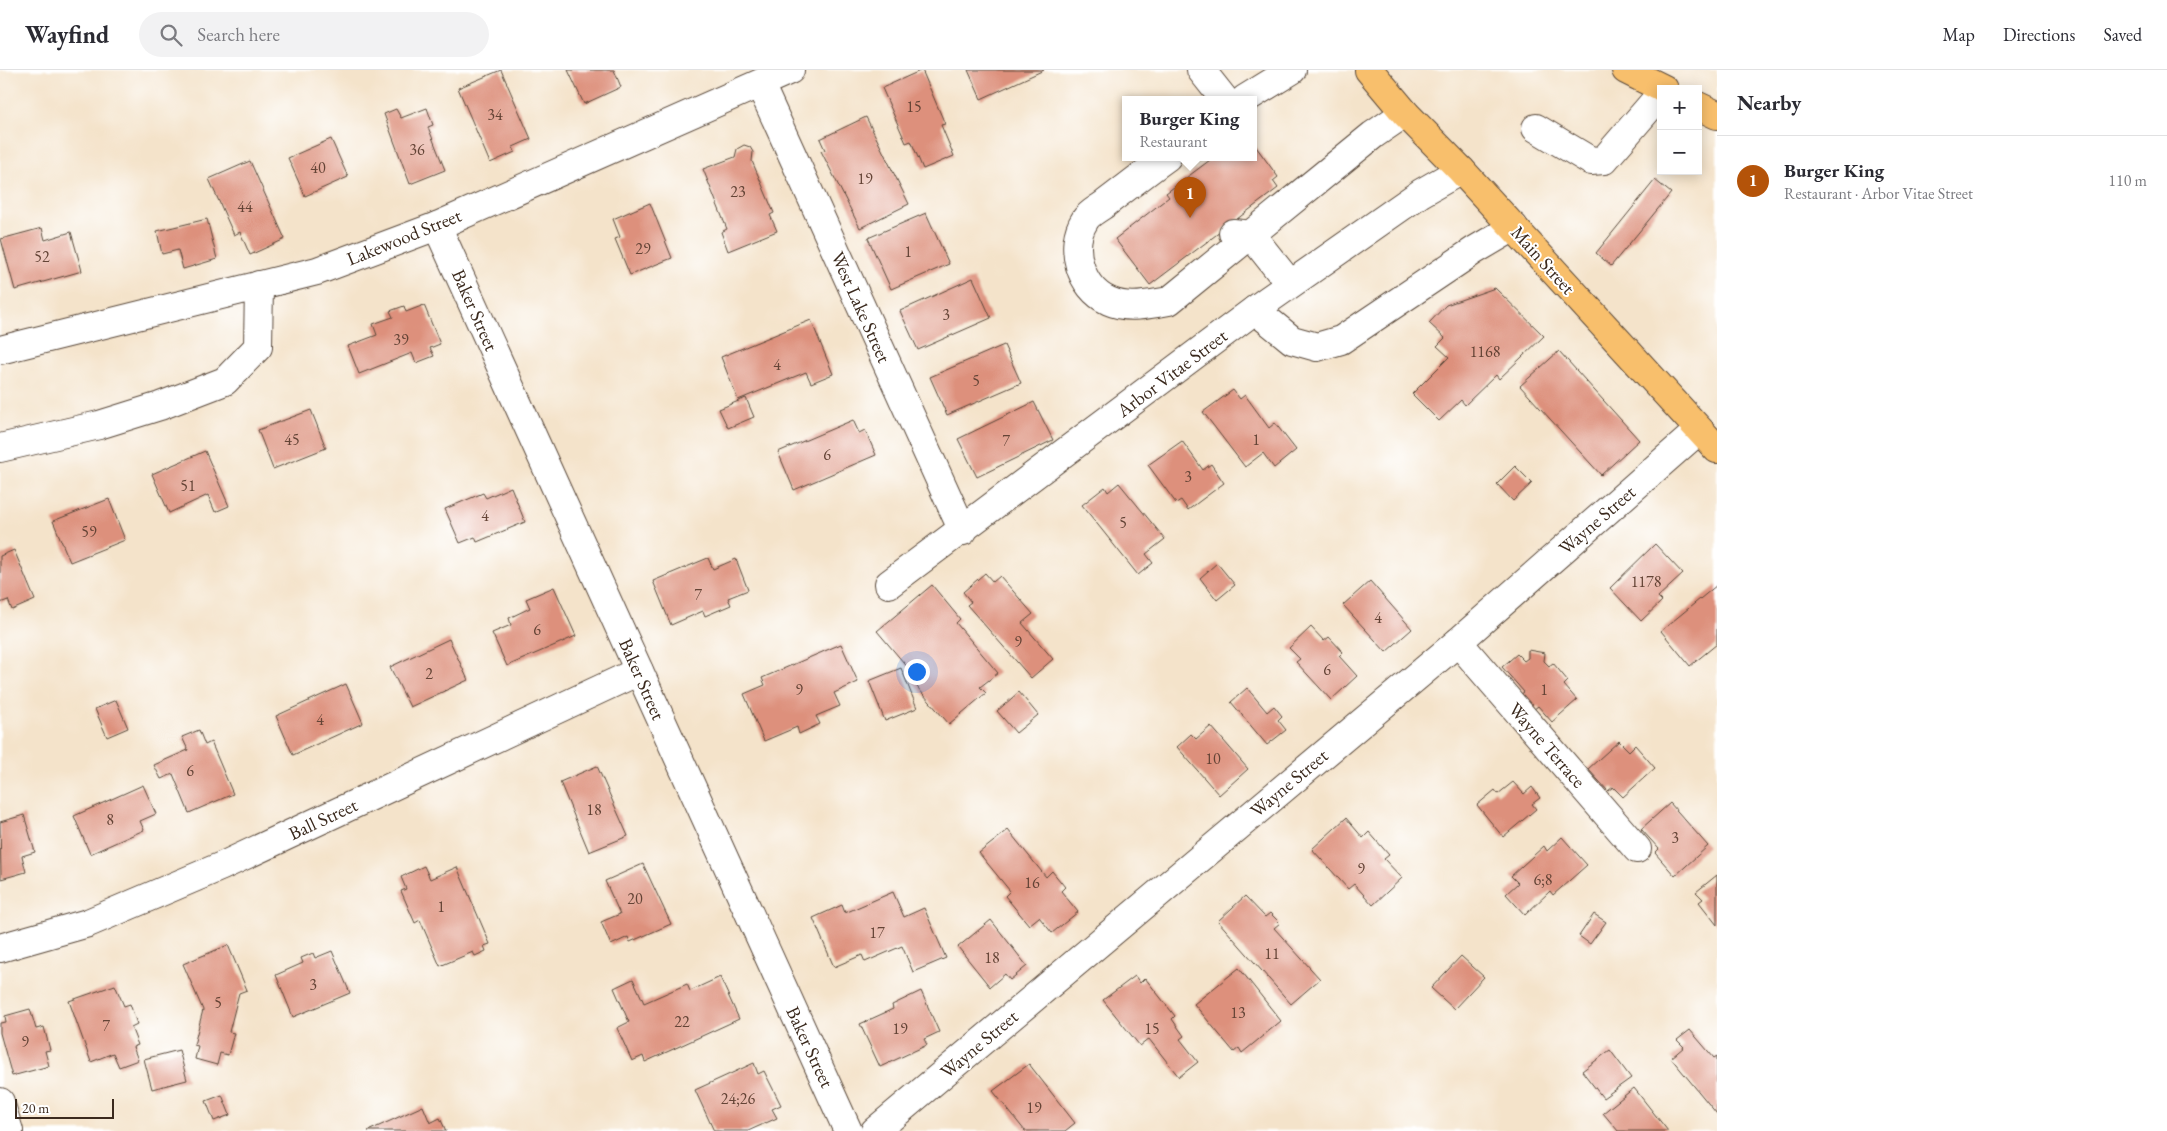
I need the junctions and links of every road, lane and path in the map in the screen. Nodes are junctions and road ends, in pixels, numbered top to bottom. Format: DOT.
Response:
graph roads {
  1 [pos="790,70"];
  2 [pos="1201,70"];
  3 [pos="1292,70"];
  4 [pos="1626,70"];
  5 [pos="1373,72"];
  6 [pos="760,84"];
  7 [pos="1657,86"];
  8 [pos="1222,96"];
  9 [pos="1250,96"];
  10 [pos="1657,99"];
  11 [pos="1702,108"];
  12 [pos="1405,113"];
  13 [pos="1717,115"];
  14 [pos="1536,128"];
  15 [pos="1162,161"];
  16 [pos="1461,170"];
  17 [pos="436,226"];
  18 [pos="1514,227"];
  19 [pos="1251,234"];
  20 [pos="1290,284"];
  21 [pos="259,285"];
  22 [pos="1255,310"];
  23 [pos="0,350"];
  24 [pos="1708,440"];
  25 [pos="0,448"];
  26 [pos="963,531"];
  27 [pos="889,584"];
  28 [pos="1458,642"];
  29 [pos="639,672"];
  30 [pos="1636,849"];
  31 [pos="0,948"];
  32 [pos="0,1102"];
  33 [pos="9,1131"];
  34 [pos="848,1131"];
  35 [pos="875,1131"];
  1 -- 6 [label="street, Lakewood Street"];
  2 -- 8 [label="street"];
  3 -- 9 [label="street"];
  4 -- 7 [label="main road"];
  5 -- 12 [label="main road, Main Street"];
  6 -- 17 [label="street, Lakewood Street"];
  6 -- 26 [label="street, West Lake Street"];
  10 -- 14 [label="street"];
  11 -- 13 [label="main road"];
  12 -- 16 [label="main road, Main Street"];
  12 -- 19 [label="street"];
  15 -- 19 [label="street"];
  16 -- 18 [label="main road, Main Street"];
  16 -- 20 [label="street, Arbor Vitae Street"];
  17 -- 21 [label="street, Lakewood Street"];
  17 -- 29 [label="street, Baker Street"];
  18 -- 22 [label="street"];
  18 -- 24 [label="main road, Main Street"];
  19 -- 20 [label="street"];
  20 -- 22 [label="street, Arbor Vitae Street"];
  21 -- 23 [label="street, Lakewood Street"];
  21 -- 25 [label="street"];
  22 -- 26 [label="street, Arbor Vitae Street"];
  24 -- 28 [label="street, Wayne Street"];
  26 -- 27 [label="street, Arbor Vitae Street"];
  28 -- 30 [label="street, Wayne Terrace"];
  28 -- 35 [label="street, Wayne Street"];
  29 -- 31 [label="street, Ball Street"];
  29 -- 34 [label="street, Baker Street"];
  32 -- 33 [label="street"];
}
